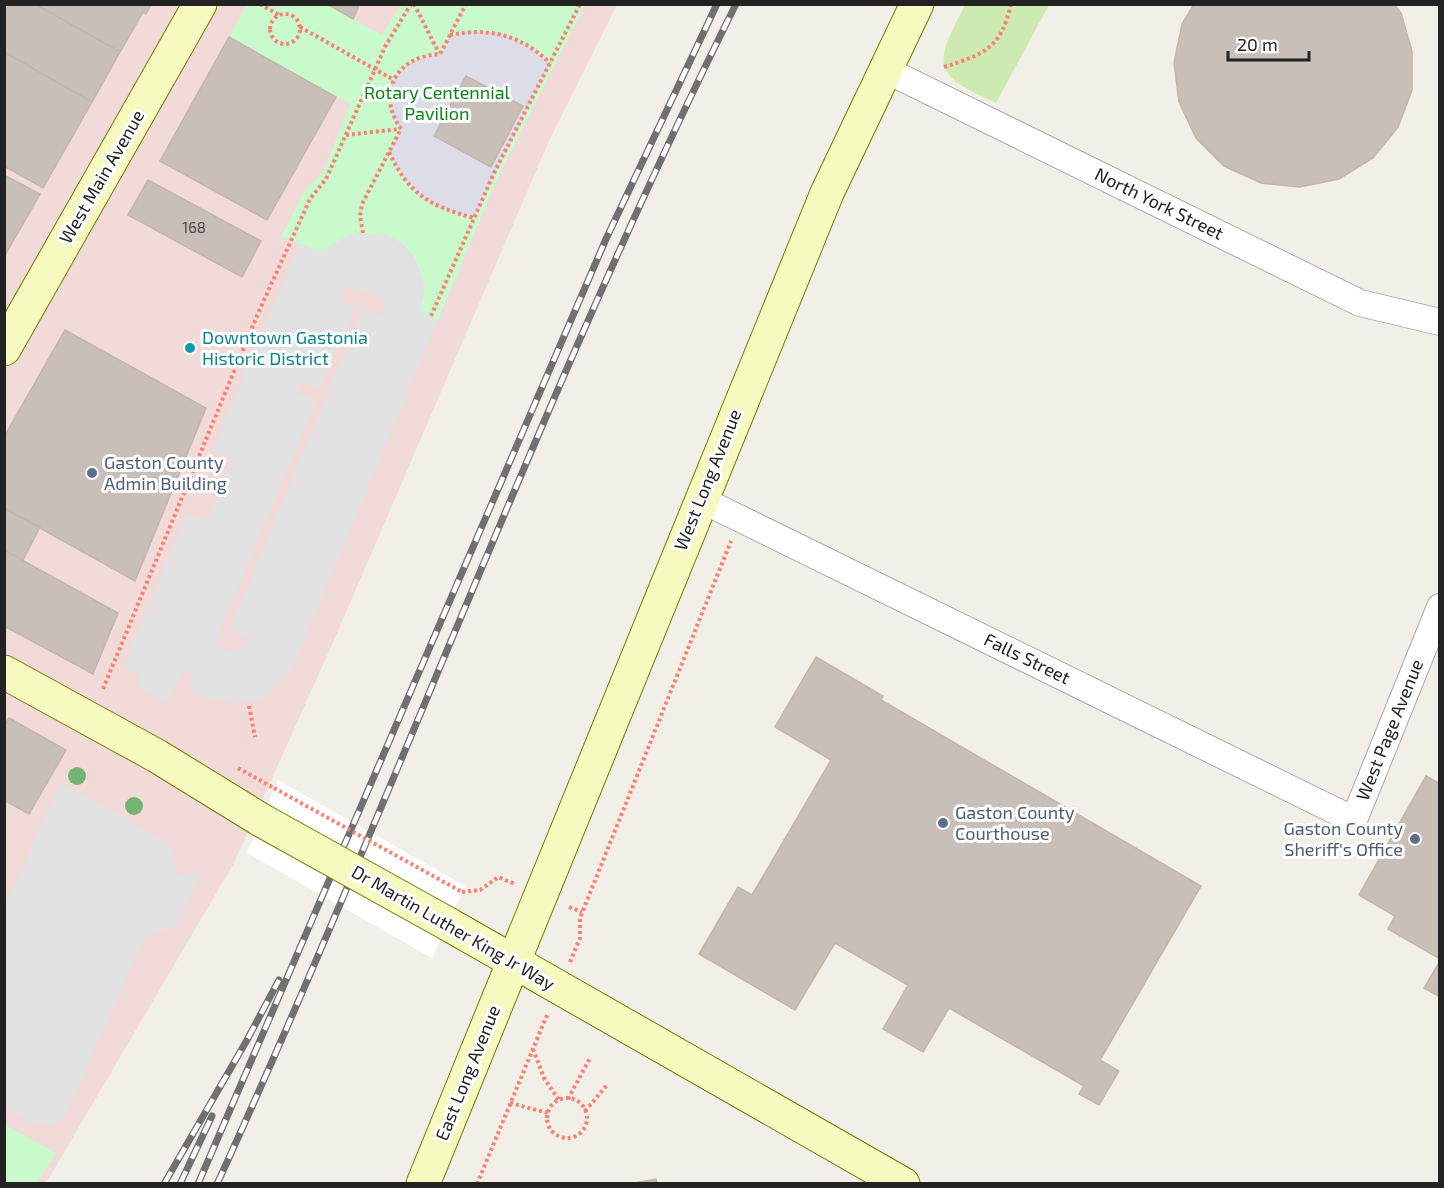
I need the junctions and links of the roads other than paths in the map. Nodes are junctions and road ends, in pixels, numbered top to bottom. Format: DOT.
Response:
graph roads {
  1 [pos="200,4"];
  2 [pos="917,4"];
  3 [pos="884,69"];
  4 [pos="1440,322"];
  5 [pos="4,349"];
  6 [pos="700,499"];
  7 [pos="1440,607"];
  8 [pos="4,672"];
  9 [pos="1354,820"];
  10 [pos="514,962"];
  11 [pos="423,1184"];
  12 [pos="903,1184"];
  1 -- 5 [label="main road, West Main Avenue"];
  2 -- 3 [label="main road, West Long Avenue"];
  3 -- 4 [label="street, North York Street"];
  3 -- 6 [label="main road, West Long Avenue"];
  6 -- 9 [label="street, Falls Street"];
  6 -- 10 [label="main road, West Long Avenue"];
  7 -- 9 [label="street, West Page Avenue"];
  8 -- 10 [label="main road, Dr Martin Luther King Jr Way, bridge"];
  10 -- 11 [label="main road, East Long Avenue"];
  10 -- 12 [label="main road, Dr Martin Luther King Jr Way"];
}
